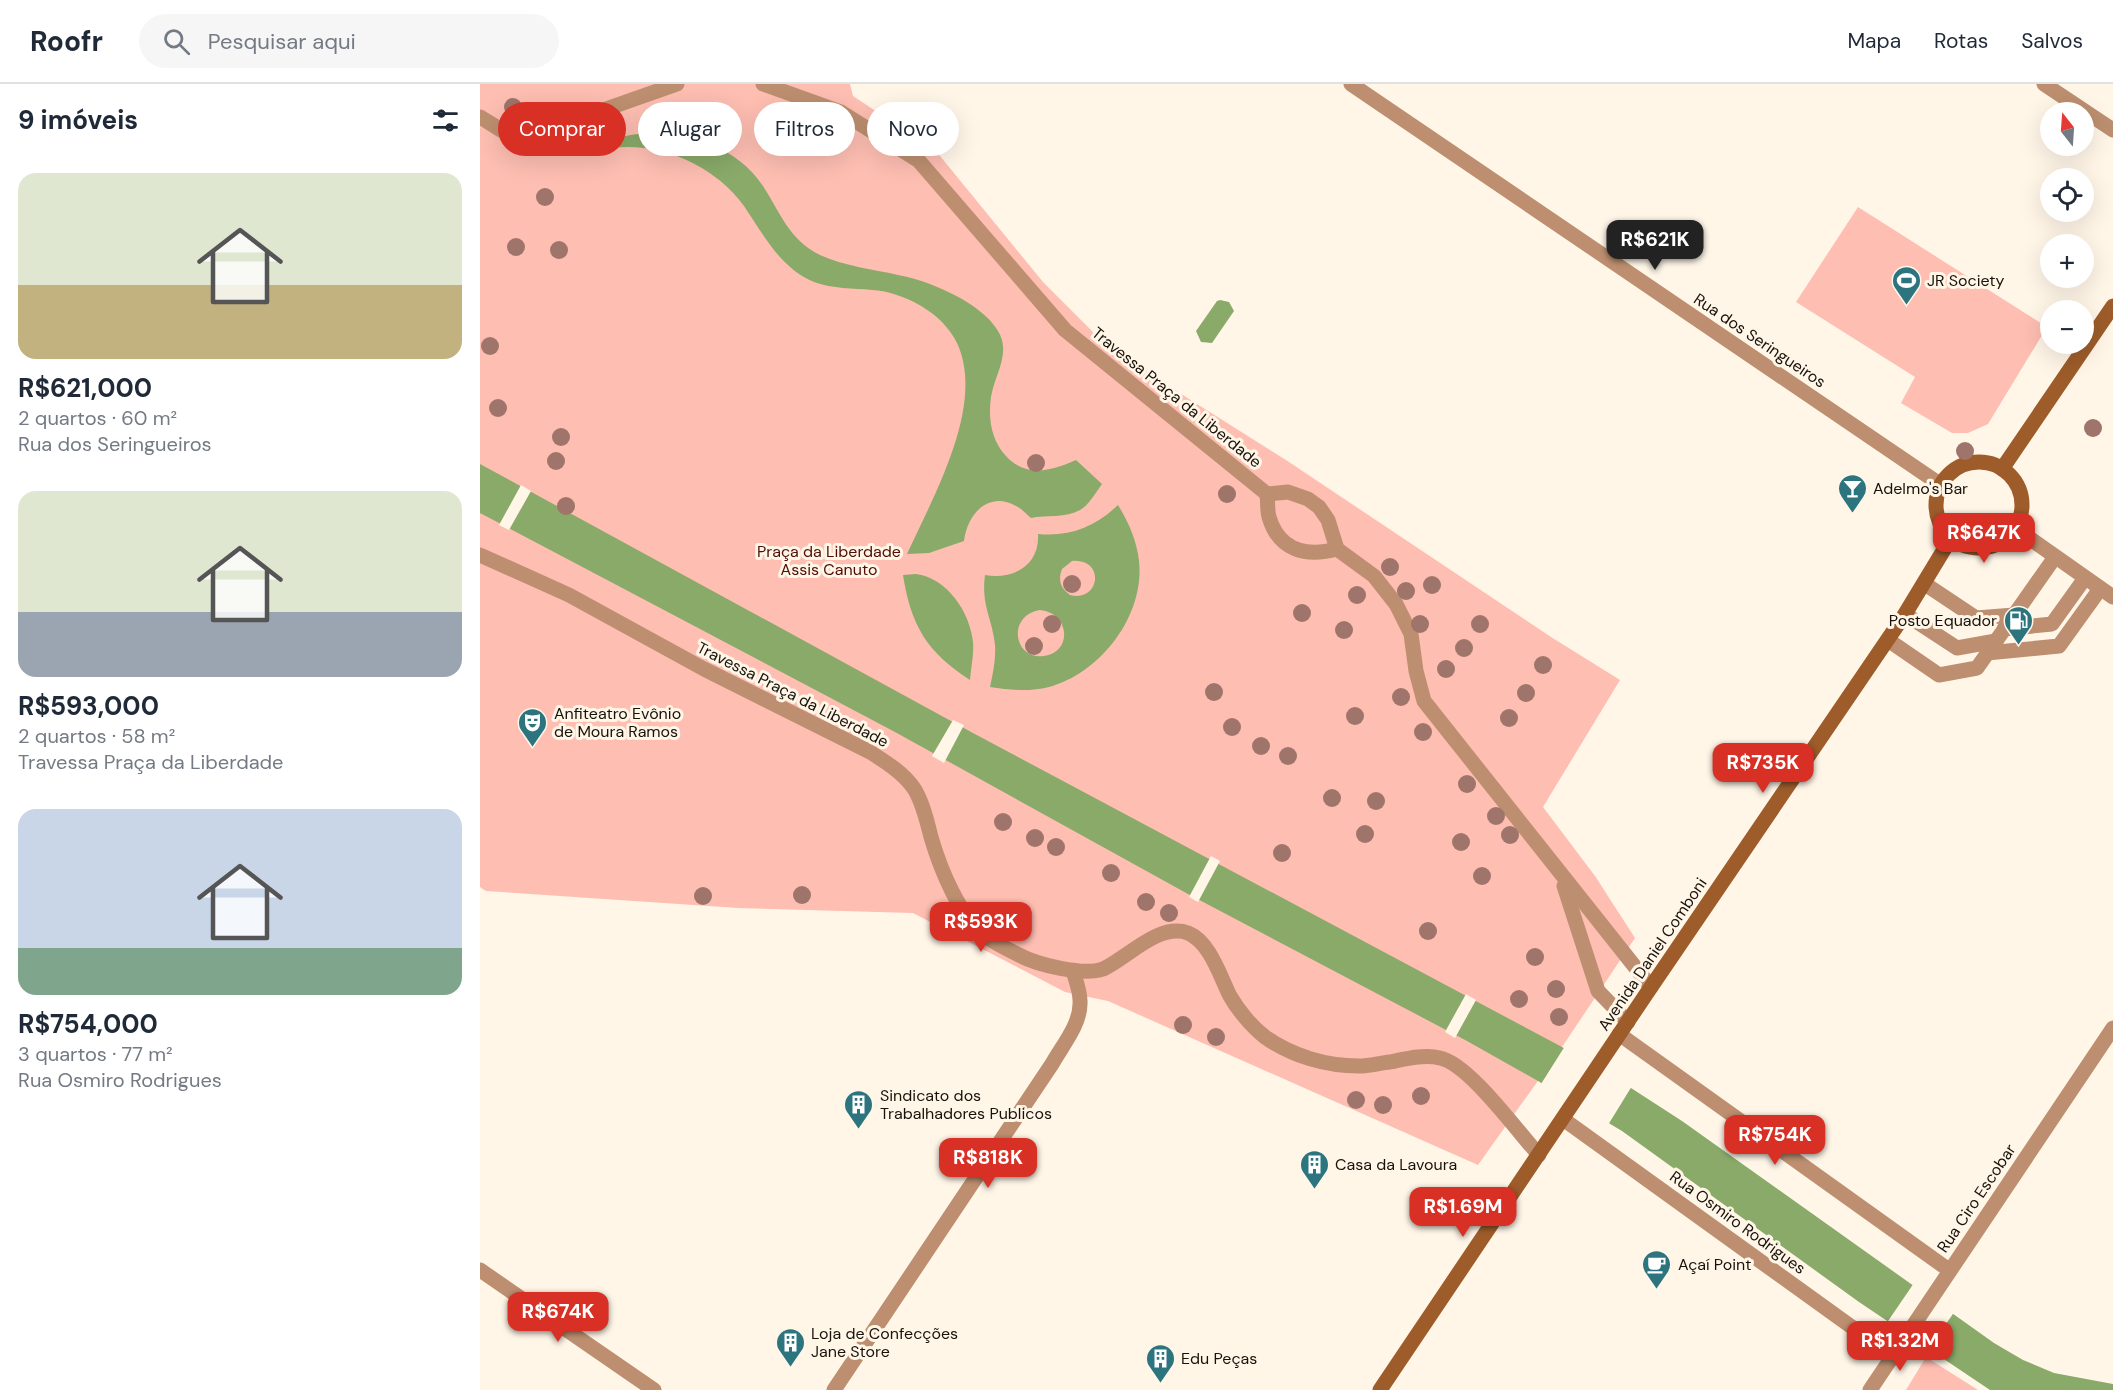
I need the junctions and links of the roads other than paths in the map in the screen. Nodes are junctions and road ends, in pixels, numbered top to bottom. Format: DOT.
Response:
graph roads {
  1 [pos="678,84"];
  2 [pos="764,84"];
  3 [pos="1351,84"];
  4 [pos="2044,84"];
  5 [pos="480,117"];
  6 [pos="2113,130"];
  7 [pos="2113,306"];
  8 [pos="2002,469"];
  9 [pos="1941,485"];
  10 [pos="1267,494"];
  11 [pos="2015,528"];
  12 [pos="1951,538"];
  13 [pos="1337,549"];
  14 [pos="480,555"];
  15 [pos="2055,558"];
  16 [pos="2085,578"];
  17 [pos="1925,584"];
  18 [pos="2107,593"];
  19 [pos="1905,614"];
  20 [pos="2014,615"];
  21 [pos="1888,640"];
  22 [pos="1996,641"];
  23 [pos="1561,875"];
  24 [pos="1073,971"];
  25 [pos="1651,987"];
  26 [pos="1624,1028"];
  27 [pos="2113,1028"];
  28 [pos="1563,1119"];
  29 [pos="1539,1155"];
  30 [pos="480,1270"];
  31 [pos="1949,1270"];
  32 [pos="1892,1356"];
  33 [pos="654,1390"];
  34 [pos="834,1390"];
  35 [pos="1380,1390"];
  36 [pos="1869,1390"];
  1 -- 5 [label="street"];
  2 -- 10 [label="street, Travessa Praça da Liberdade"];
  3 -- 9 [label="street, Rua dos Seringueiros"];
  4 -- 6 [label="street"];
  7 -- 8 [label="street"];
  8 -- 9 [label="street"];
  8 -- 11 [label="street"];
  9 -- 12 [label="street"];
  10 -- 13 [label="street"];
  10 -- 13 [label="street"];
  11 -- 12 [label="street"];
  11 -- 15 [label="street"];
  12 -- 17 [label="street, Avenida Daniel Comboni"];
  13 -- 23 [label="street"];
  14 -- 24 [label="street, Travessa Praça da Liberdade"];
  15 -- 16 [label="street"];
  15 -- 20 [label="street"];
  16 -- 18 [label="street"];
  16 -- 22 [label="street"];
  17 -- 19 [label="street, Avenida Daniel Comboni"];
  17 -- 20 [label="street"];
  18 -- 22 [label="street"];
  19 -- 21 [label="street, Avenida Daniel Comboni"];
  19 -- 22 [label="street"];
  20 -- 22 [label="street"];
  21 -- 22 [label="street"];
  21 -- 25 [label="street, Avenida Daniel Comboni"];
  23 -- 25 [label="street"];
  23 -- 26 [label="street"];
  24 -- 29 [label="street, Travessa Praça da Liberdade"];
  24 -- 34 [label="street"];
  25 -- 26 [label="street, Avenida Daniel Comboni"];
  26 -- 28 [label="street, Avenida Daniel Comboni"];
  26 -- 31 [label="street"];
  27 -- 31 [label="street, Rua Ciro Escobar"];
  28 -- 29 [label="street, Avenida Daniel Comboni"];
  28 -- 32 [label="street, Rua Osmiro Rodrigues"];
  29 -- 35 [label="street, Avenida Daniel Comboni"];
  30 -- 33 [label="street"];
  31 -- 32 [label="street, Rua Ciro Escobar"];
  32 -- 36 [label="street, Rua Ciro Escobar"];
}
